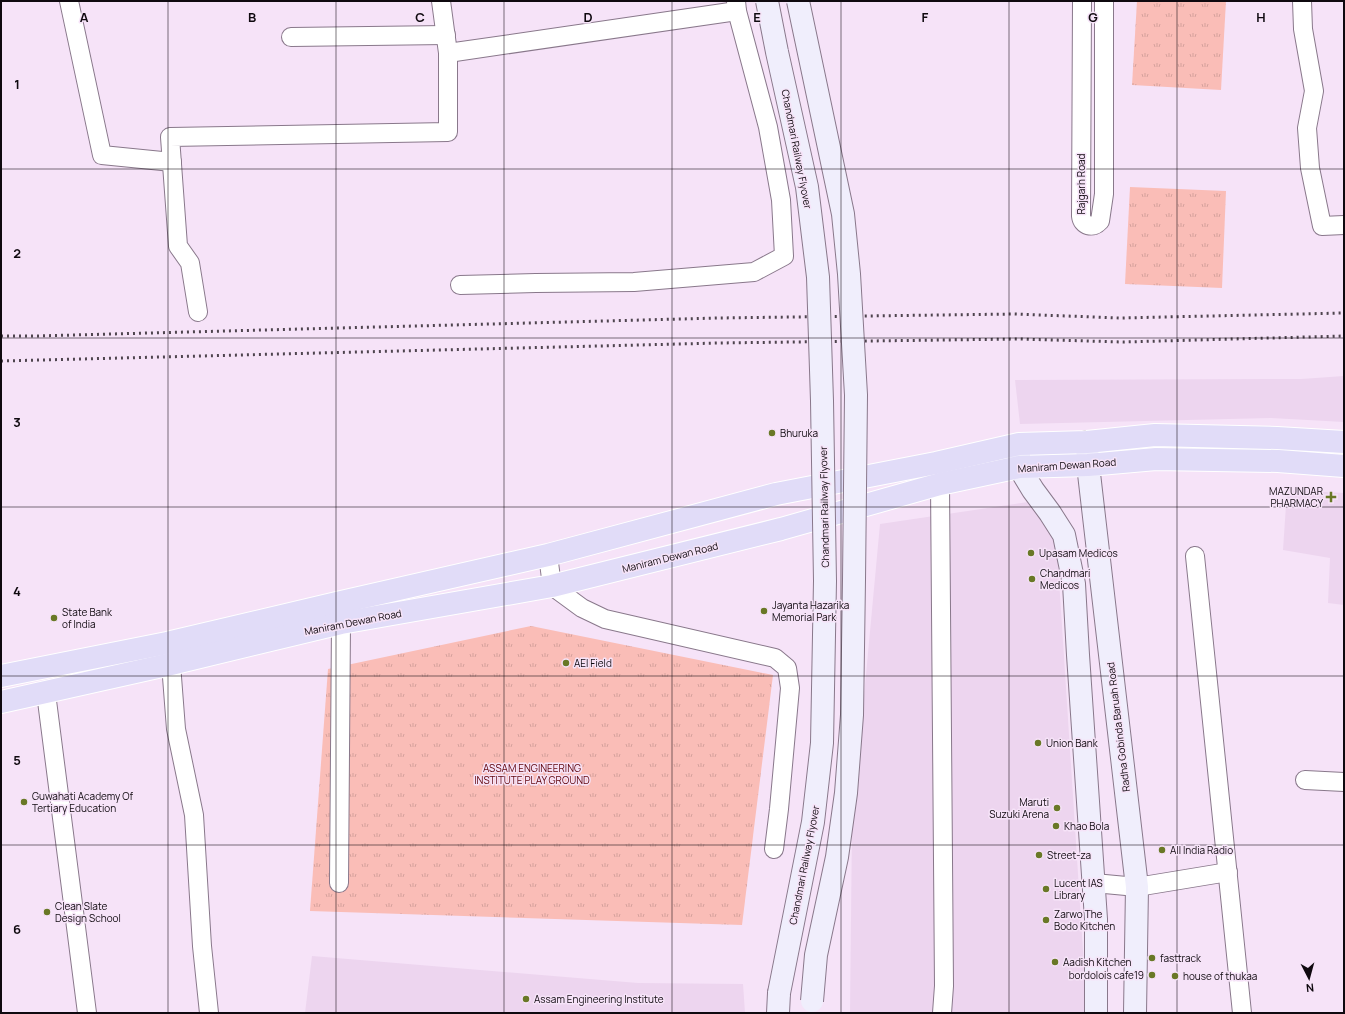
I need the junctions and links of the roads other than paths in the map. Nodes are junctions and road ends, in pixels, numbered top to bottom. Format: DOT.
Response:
graph roads {
  1 [pos="69,1"];
  2 [pos="441,1"];
  3 [pos="767,1"];
  4 [pos="798,1"];
  5 [pos="1082,1"];
  6 [pos="1104,1"];
  7 [pos="1302,1"];
  8 [pos="736,6"];
  9 [pos="446,35"];
  10 [pos="291,37"];
  11 [pos="448,53"];
  12 [pos="172,162"];
  13 [pos="1344,225"];
  14 [pos="460,285"];
  15 [pos="198,312"];
  16 [pos="1087,442"];
  17 [pos="1344,442"];
  18 [pos="1019,444"];
  19 [pos="1088,465"];
  20 [pos="1344,466"];
  21 [pos="1020,467"];
  22 [pos="940,484"];
  23 [pos="548,555"];
  24 [pos="1195,556"];
  25 [pos="552,586"];
  26 [pos="341,623"];
  27 [pos="169,654"];
  28 [pos="1,676"];
  29 [pos="46,693"];
  30 [pos="1,702"];
  31 [pos="1305,780"];
  32 [pos="1344,782"];
  33 [pos="774,849"];
  34 [pos="1228,872"];
  35 [pos="338,883"];
  36 [pos="1094,883"];
  37 [pos="1137,887"];
  38 [pos="778,1003"];
  39 [pos="812,1007"];
  40 [pos="87,1013"];
  41 [pos="210,1013"];
  42 [pos="942,1013"];
  43 [pos="1096,1013"];
  44 [pos="1136,1013"];
  45 [pos="1242,1013"];
  1 -- 12 [label="street"];
  2 -- 9 [label="street"];
  3 -- 38 [label="main road, Chandmari Railway Flyover, bridge"];
  4 -- 39 [label="main road, bridge"];
  5 -- 6 [label="street, Rajgarh Road"];
  7 -- 13 [label="street"];
  8 -- 11 [label="street"];
  8 -- 14 [label="street"];
  9 -- 10 [label="street"];
  9 -- 11 [label="street"];
  11 -- 12 [label="street"];
  12 -- 15 [label="street"];
  16 -- 17 [label="main road, Maniram Dewan Road"];
  16 -- 18 [label="main road, Maniram Dewan Road"];
  16 -- 19 [label="main road, Radha Gobinda Baruah Road"];
  18 -- 21 [label="main road"];
  18 -- 23 [label="main road, Maniram Dewan Road"];
  19 -- 20 [label="main road, Maniram Dewan Road"];
  19 -- 21 [label="main road, Maniram Dewan Road"];
  19 -- 37 [label="main road, Radha Gobinda Baruah Road"];
  21 -- 22 [label="main road, Maniram Dewan Road"];
  21 -- 36 [label="main road"];
  22 -- 25 [label="main road, Maniram Dewan Road"];
  22 -- 42 [label="street"];
  23 -- 25 [label="street"];
  23 -- 27 [label="main road, Maniram Dewan Road"];
  24 -- 34 [label="street"];
  25 -- 26 [label="main road, Maniram Dewan Road"];
  25 -- 33 [label="street"];
  26 -- 27 [label="main road, Maniram Dewan Road"];
  26 -- 35 [label="street"];
  27 -- 28 [label="main road, Maniram Dewan Road"];
  27 -- 29 [label="main road, Maniram Dewan Road"];
  27 -- 41 [label="street"];
  29 -- 30 [label="main road, Maniram Dewan Road"];
  29 -- 40 [label="street"];
  31 -- 32 [label="street"];
  34 -- 37 [label="street"];
  34 -- 45 [label="street"];
  36 -- 37 [label="street"];
  36 -- 43 [label="main road"];
  37 -- 44 [label="main road, Radha Gobinda Baruah Road"];
}
